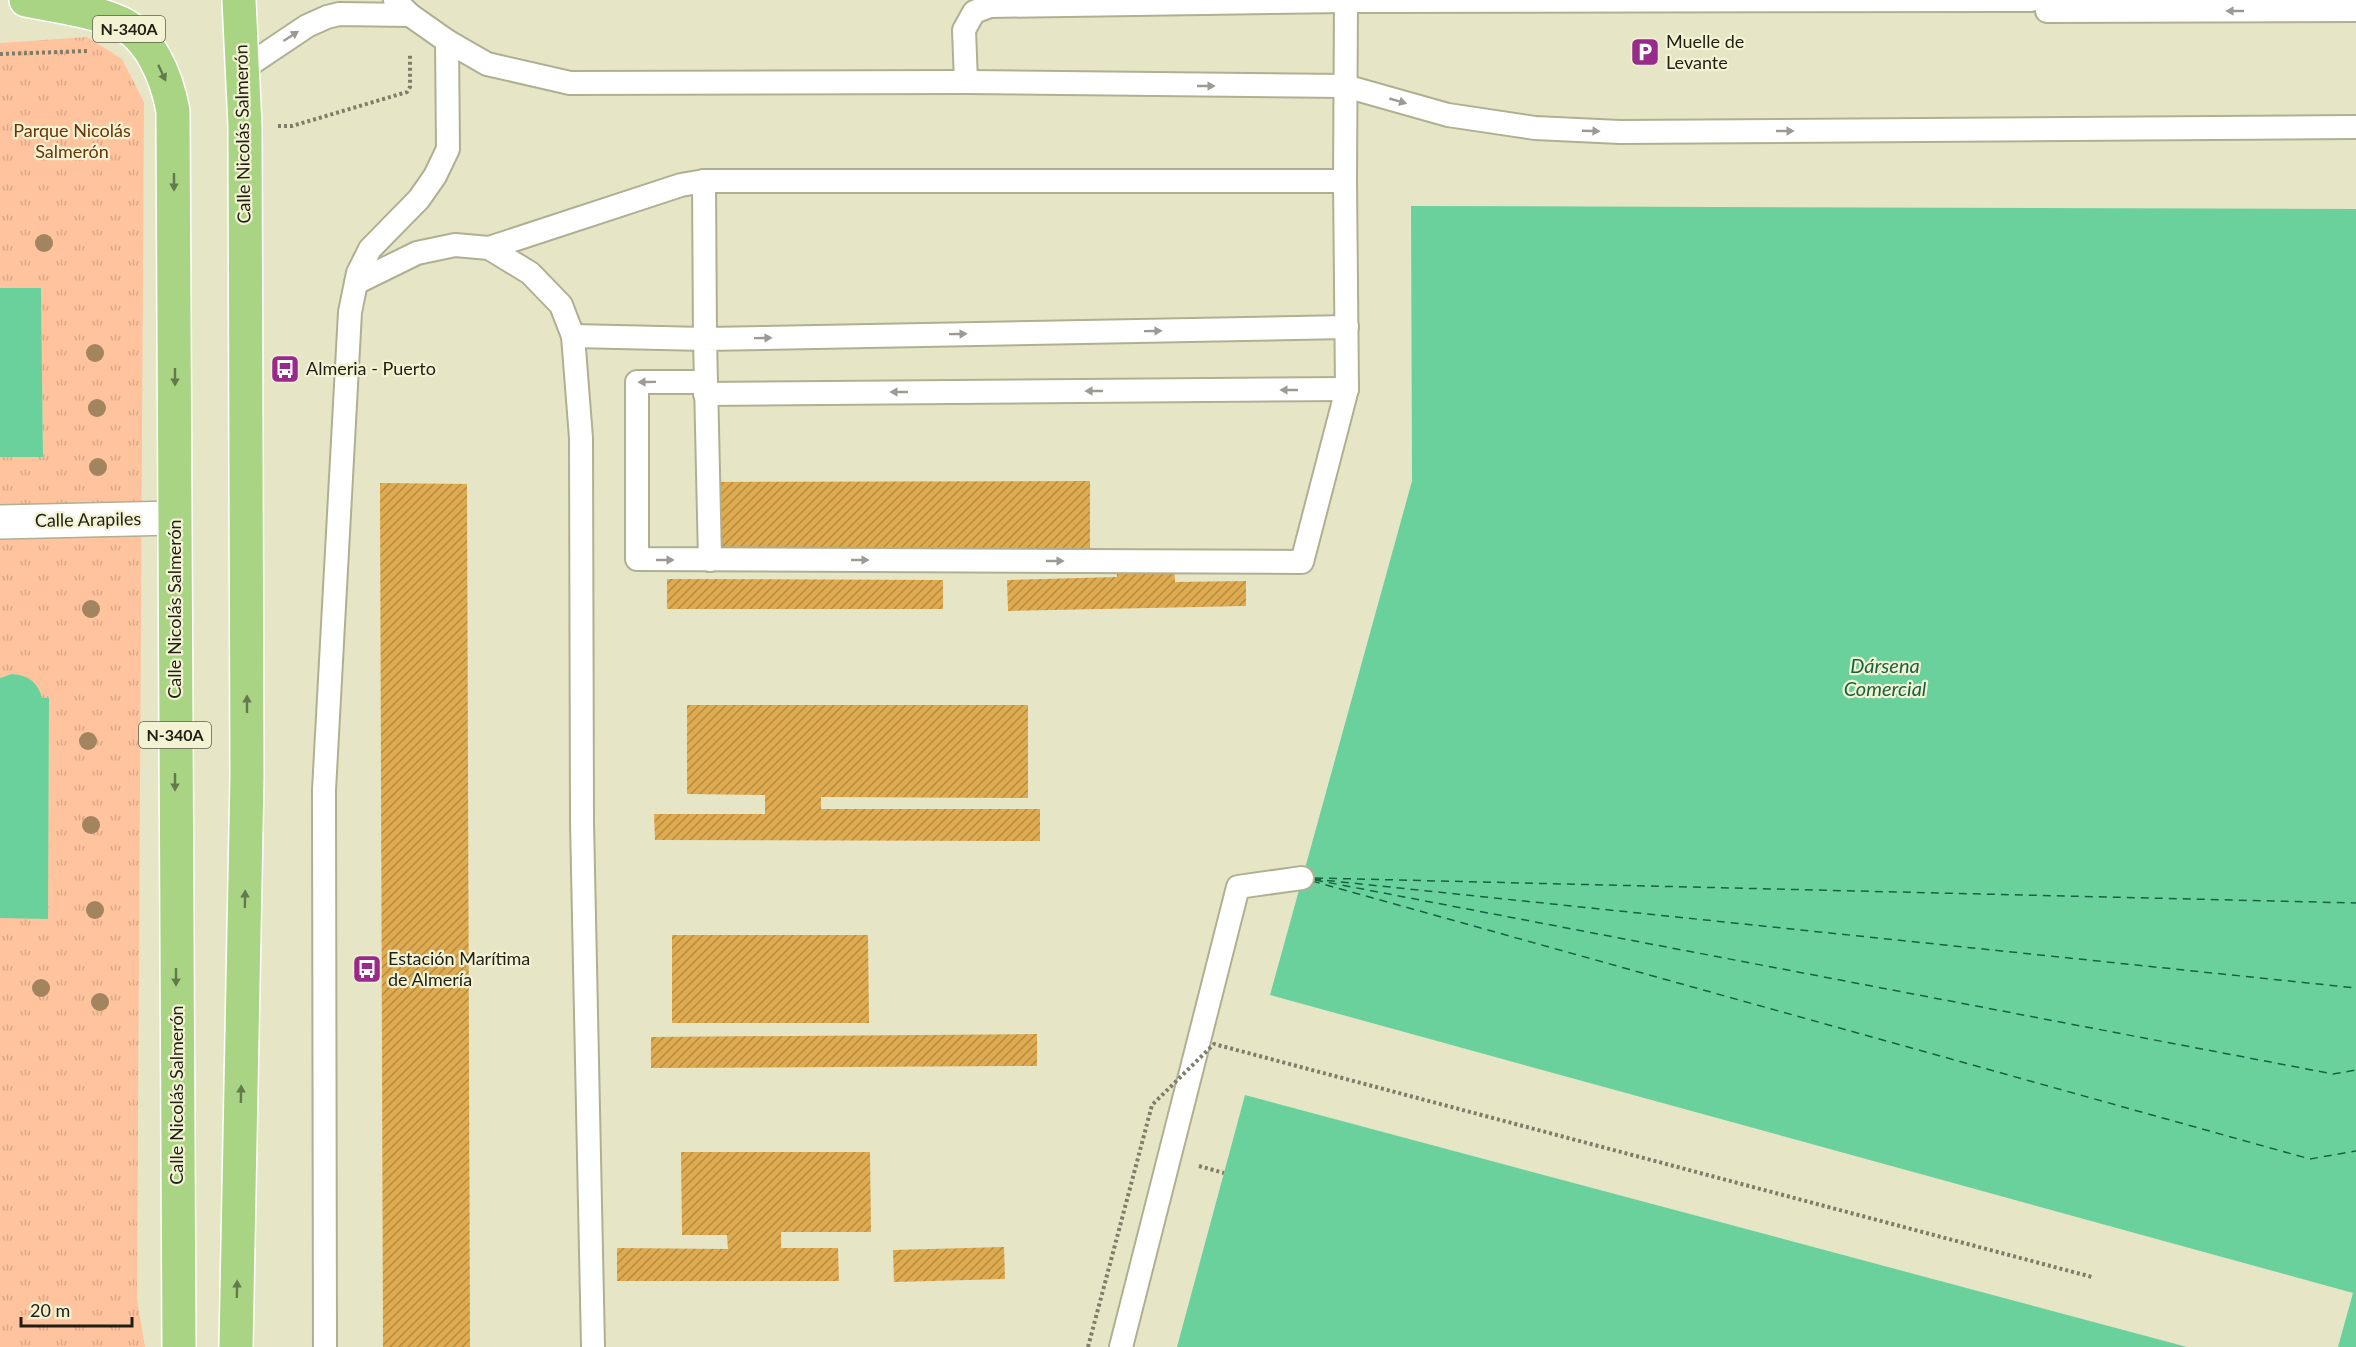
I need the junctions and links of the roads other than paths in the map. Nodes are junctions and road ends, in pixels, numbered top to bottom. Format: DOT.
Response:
graph roads {
  1 [pos="26,0"];
  2 [pos="239,0"];
  3 [pos="372,0"];
  4 [pos="2031,0"];
  5 [pos="2046,0"];
  6 [pos="1346,1"];
  7 [pos="402,8"];
  8 [pos="2356,10"];
  9 [pos="447,41"];
  10 [pos="243,69"];
  11 [pos="966,82"];
  12 [pos="1345,86"];
  13 [pos="2356,127"];
  14 [pos="1345,181"];
  15 [pos="704,182"];
  16 [pos="489,248"];
  17 [pos="356,283"];
  18 [pos="1347,327"];
  19 [pos="573,336"];
  20 [pos="705,339"];
  21 [pos="705,388"];
  22 [pos="1347,389"];
  23 [pos="176,518"];
  24 [pos="0,522"];
  25 [pos="710,560"];
  26 [pos="1302,878"];
  27 [pos="179,1347"];
  28 [pos="236,1347"];
  29 [pos="325,1347"];
  30 [pos="593,1347"];
  31 [pos="1121,1347"];
  1 -- 23 [label="highway, Calle Nicolás Salmerón / N-340A, one-way"];
  2 -- 10 [label="highway, Calle Nicolás Salmerón"];
  3 -- 7 [label="lane"];
  4 -- 6 [label="lane"];
  8 -- 5 [label="lane, one-way"];
  6 -- 11 [label="lane"];
  6 -- 12 [label="lane"];
  7 -- 9 [label="lane"];
  10 -- 7 [label="lane, one-way"];
  9 -- 11 [label="lane"];
  9 -- 17 [label="lane"];
  28 -- 10 [label="highway, Calle Nicolás Salmerón, one-way"];
  11 -- 12 [label="lane, one-way"];
  12 -- 13 [label="lane, one-way"];
  12 -- 14 [label="lane"];
  14 -- 15 [label="lane"];
  14 -- 18 [label="lane"];
  15 -- 16 [label="lane"];
  15 -- 20 [label="lane"];
  16 -- 17 [label="lane"];
  16 -- 19 [label="lane"];
  17 -- 29 [label="lane"];
  20 -- 18 [label="lane, one-way"];
  18 -- 22 [label="lane"];
  19 -- 20 [label="lane"];
  19 -- 30 [label="lane"];
  20 -- 21 [label="lane"];
  22 -- 21 [label="lane, one-way"];
  21 -- 25 [label="lane"];
  21 -- 25 [label="lane, one-way"];
  25 -- 22 [label="lane, one-way"];
  23 -- 24 [label="street, Calle Arapiles"];
  23 -- 27 [label="highway, Calle Nicolás Salmerón / N-340A, one-way"];
  26 -- 31 [label="lane"];
}
